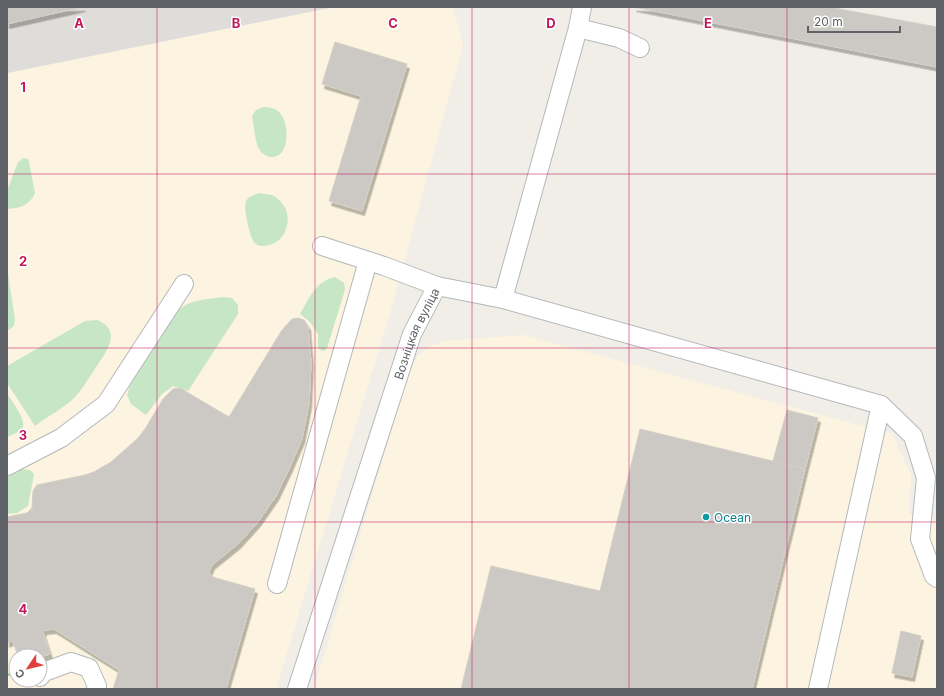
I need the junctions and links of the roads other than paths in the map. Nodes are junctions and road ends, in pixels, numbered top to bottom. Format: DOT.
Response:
graph roads {
  1 [pos="582,7"];
  2 [pos="578,28"];
  3 [pos="640,48"];
  4 [pos="322,246"];
  5 [pos="368,261"];
  6 [pos="184,284"];
  7 [pos="437,286"];
  8 [pos="503,299"];
  9 [pos="881,405"];
  10 [pos="7,466"];
  11 [pos="932,479"];
  12 [pos="928,541"];
  13 [pos="936,577"];
  14 [pos="277,584"];
  15 [pos="48,671"];
  16 [pos="96,689"];
  17 [pos="297,689"];
  18 [pos="818,689"];
  1 -- 2 [label="lane"];
  2 -- 3 [label="lane"];
  2 -- 8 [label="lane"];
  4 -- 5 [label="lane"];
  5 -- 7 [label="lane"];
  5 -- 14 [label="lane"];
  6 -- 10 [label="lane"];
  7 -- 8 [label="lane, Возніцкая вуліца"];
  7 -- 17 [label="lane, Возніцкая вуліца"];
  8 -- 9 [label="lane, Возніцкая вуліца"];
  9 -- 11 [label="lane"];
  9 -- 18 [label="lane"];
  11 -- 12 [label="lane"];
  12 -- 13 [label="lane"];
  15 -- 16 [label="lane"];
}
